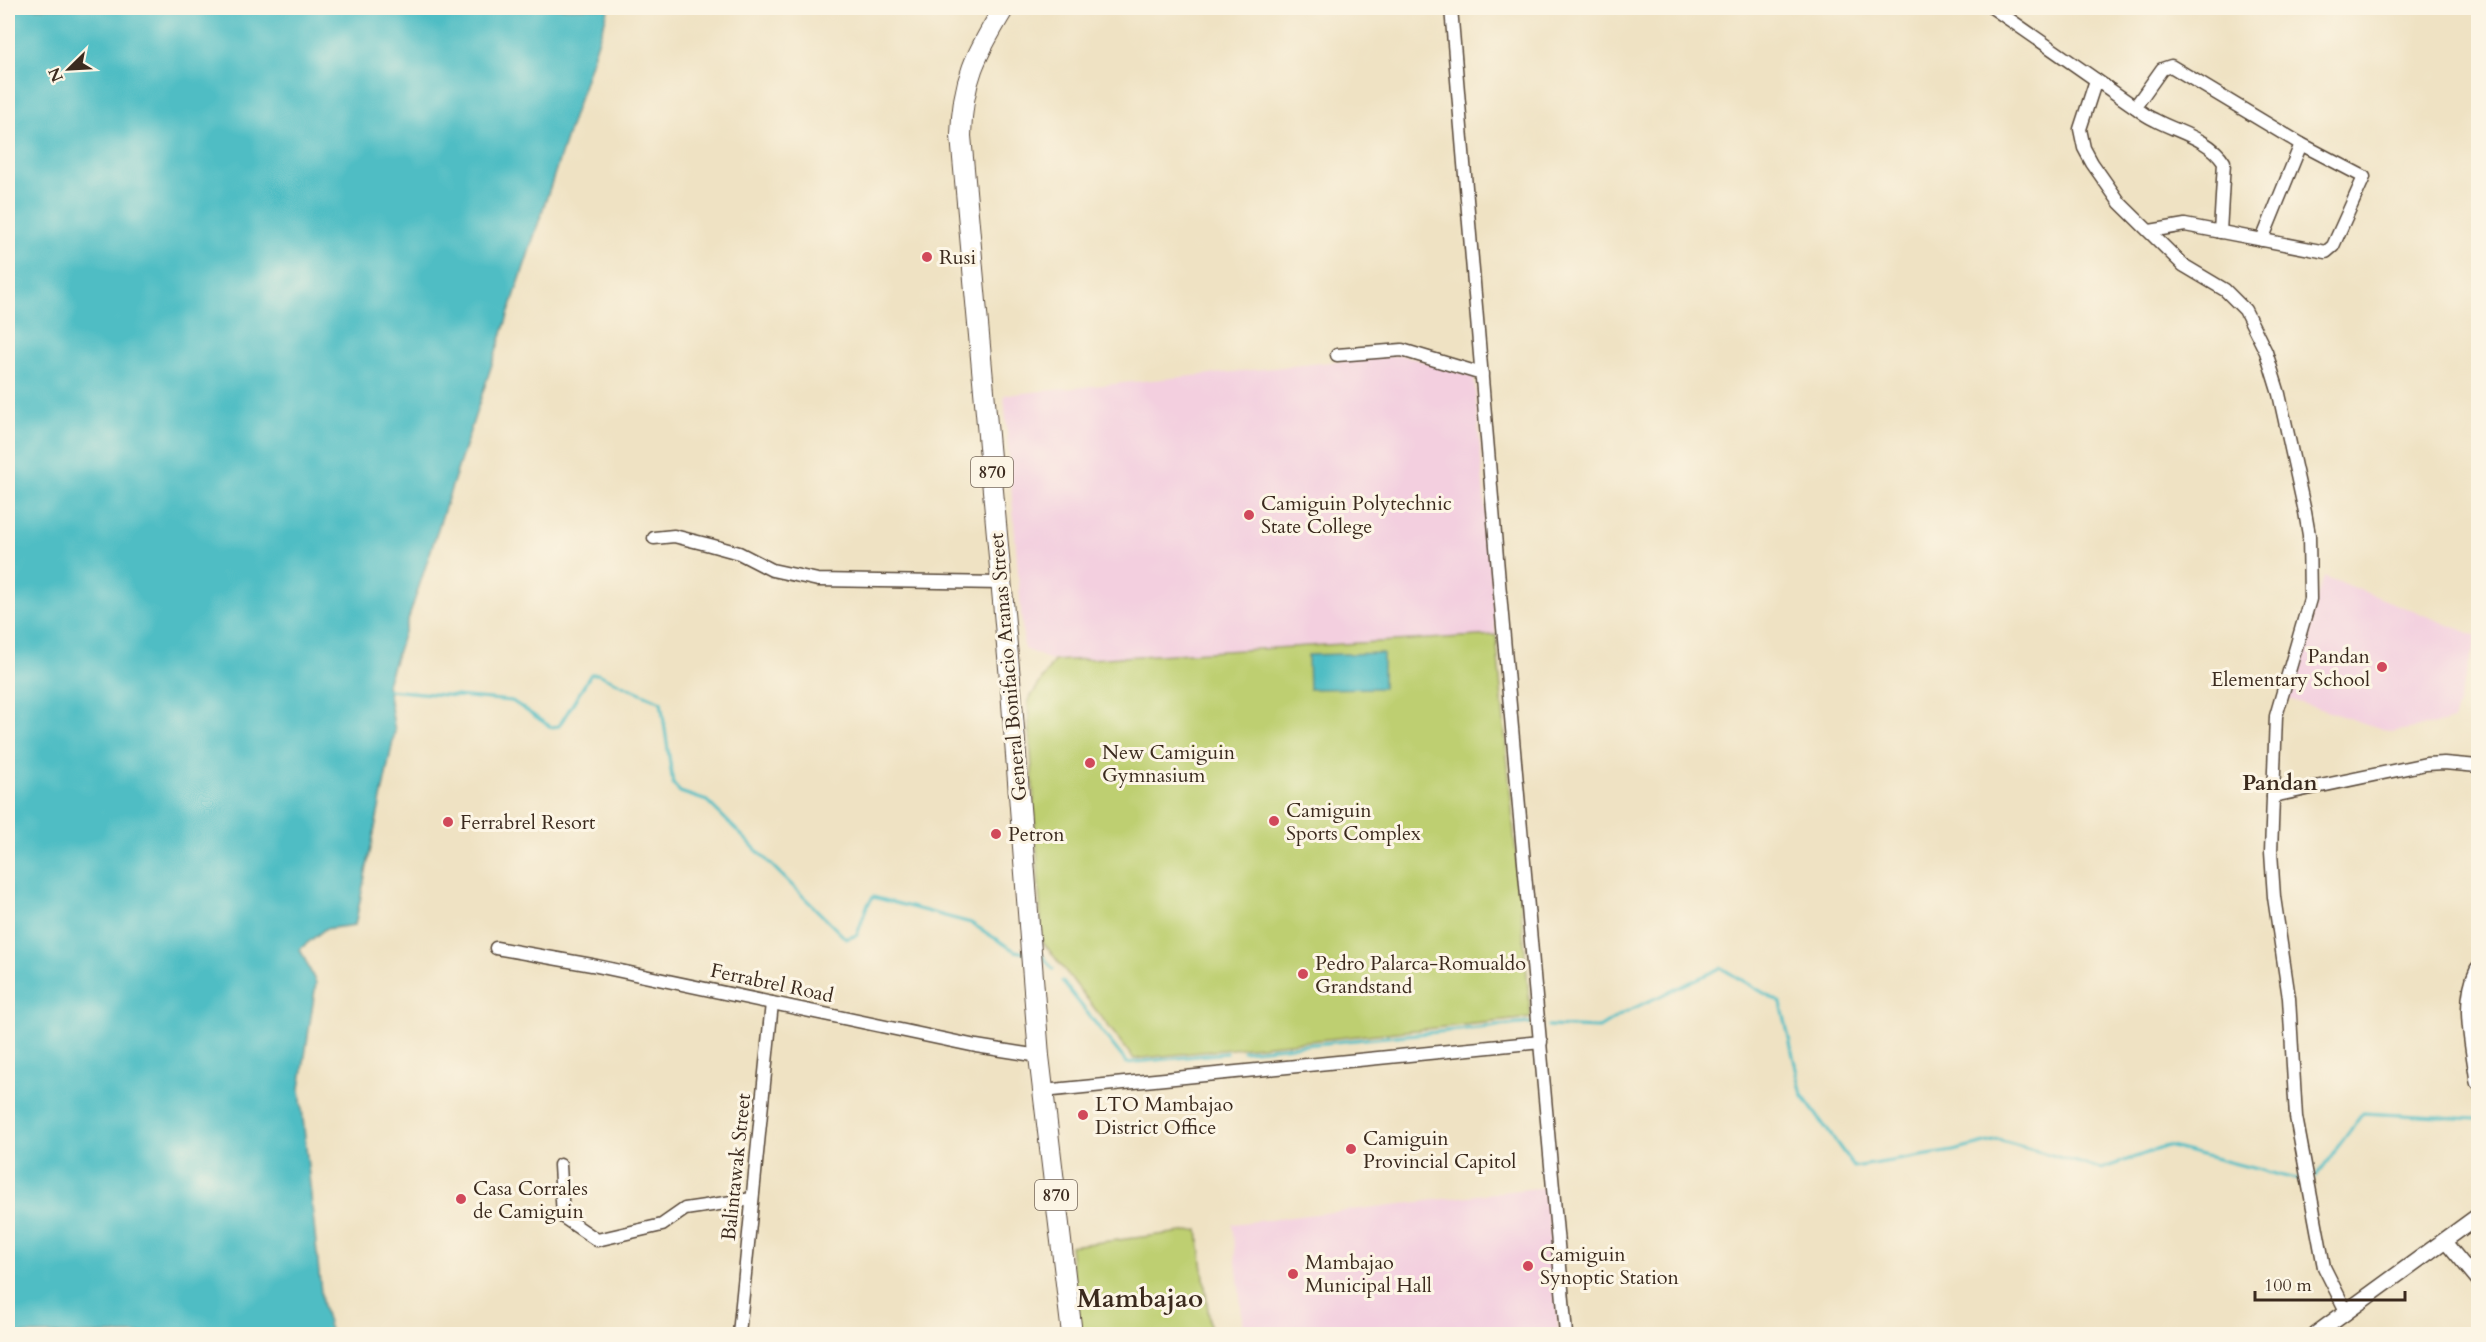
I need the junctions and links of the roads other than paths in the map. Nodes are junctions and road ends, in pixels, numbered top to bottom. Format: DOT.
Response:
graph roads {
  1 [pos="1004,8"];
  2 [pos="1451,8"];
  3 [pos="1993,8"];
  4 [pos="2096,80"];
  5 [pos="2135,107"];
  6 [pos="2301,144"];
  7 [pos="2150,231"];
  8 [pos="2220,232"];
  9 [pos="2262,240"];
  10 [pos="1337,355"];
  11 [pos="1482,375"];
  12 [pos="654,538"];
  13 [pos="1001,583"];
  14 [pos="2478,766"];
  15 [pos="2273,796"];
  16 [pos="496,948"];
  17 [pos="2478,969"];
  18 [pos="772,1003"];
  19 [pos="1541,1042"];
  20 [pos="1039,1056"];
  21 [pos="2478,1082"];
  22 [pos="1044,1091"];
  23 [pos="560,1165"];
  24 [pos="752,1199"];
  25 [pos="2478,1216"];
  26 [pos="2444,1240"];
  27 [pos="2478,1281"];
  28 [pos="2347,1313"];
  29 [pos="739,1335"];
  30 [pos="1072,1335"];
  31 [pos="1566,1335"];
  32 [pos="2316,1335"];
  1 -- 13 [label="main road, General Bonifacio Aranas Street / 870"];
  2 -- 11 [label="street"];
  3 -- 4 [label="street"];
  4 -- 5 [label="street"];
  4 -- 7 [label="street"];
  5 -- 6 [label="street"];
  5 -- 8 [label="street"];
  6 -- 9 [label="street"];
  6 -- 9 [label="street"];
  7 -- 8 [label="street"];
  7 -- 15 [label="street"];
  8 -- 9 [label="street"];
  10 -- 11 [label="street"];
  11 -- 19 [label="street"];
  12 -- 13 [label="street"];
  13 -- 20 [label="main road, General Bonifacio Aranas Street / 870"];
  14 -- 15 [label="street"];
  15 -- 28 [label="street"];
  16 -- 18 [label="street, Ferrabrel Road"];
  17 -- 21 [label="street"];
  18 -- 20 [label="street, Ferrabrel Road"];
  18 -- 24 [label="street, Balintawak Street"];
  19 -- 22 [label="street"];
  19 -- 31 [label="street"];
  20 -- 22 [label="main road, General Bonifacio Aranas Street / 870"];
  22 -- 30 [label="main road, General Bonifacio Aranas Street / 870"];
  23 -- 24 [label="street"];
  24 -- 29 [label="street, Balintawak Street"];
  25 -- 26 [label="street"];
  26 -- 27 [label="street"];
  26 -- 28 [label="street"];
  28 -- 32 [label="street"];
}
